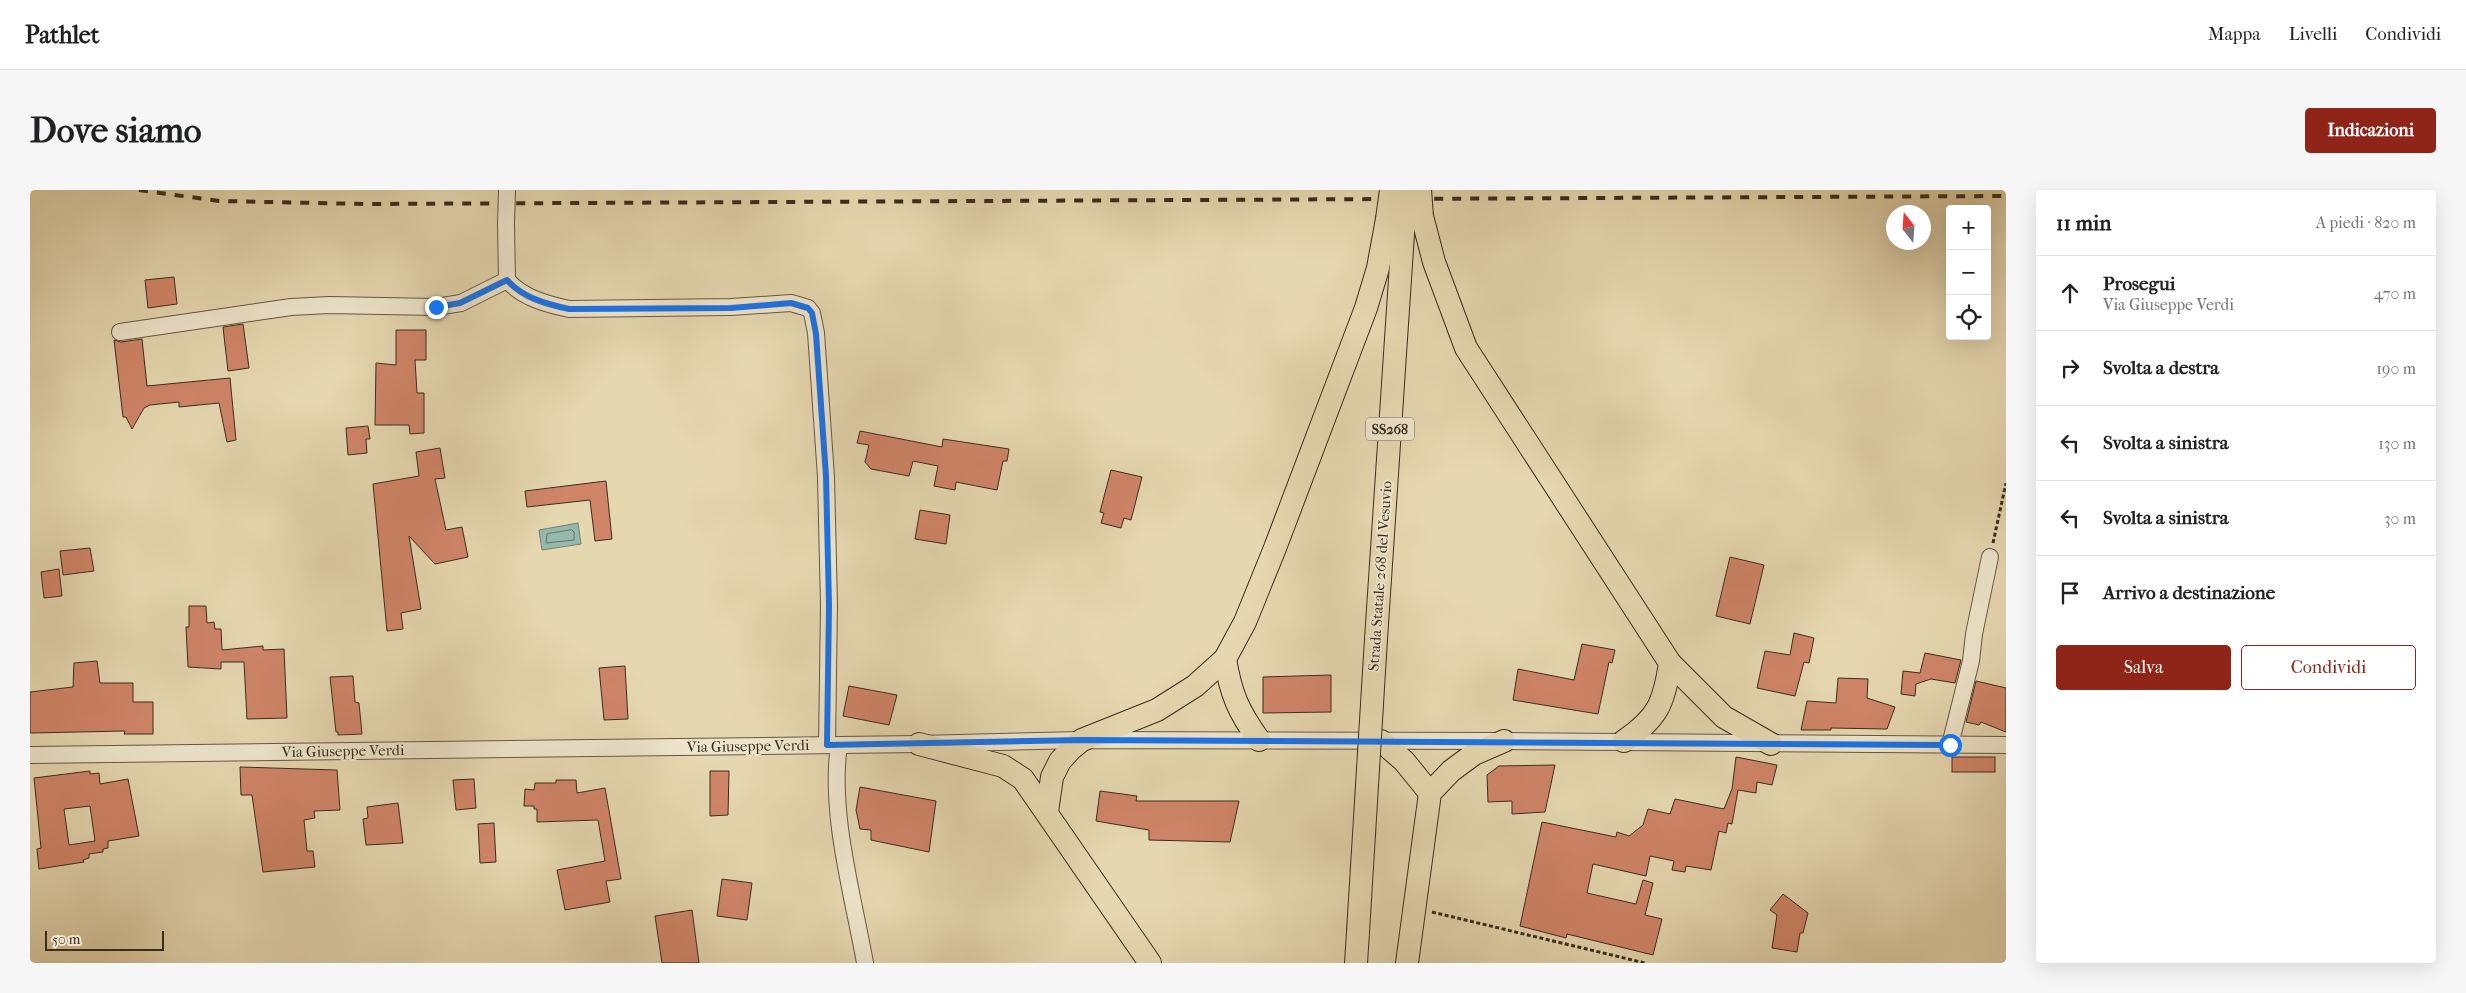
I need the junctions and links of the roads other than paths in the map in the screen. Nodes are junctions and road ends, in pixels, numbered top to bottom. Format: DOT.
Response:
graph roads {
  1 [pos="506,190"];
  2 [pos="1391,190"];
  3 [pos="1405,190"];
  4 [pos="1420,190"];
  5 [pos="1404,218"];
  6 [pos="507,280"];
  7 [pos="120,332"];
  8 [pos="1990,557"];
  9 [pos="1225,659"];
  10 [pos="1670,663"];
  11 [pos="1082,740"];
  12 [pos="1259,740"];
  13 [pos="1504,740"];
  14 [pos="1381,741"];
  15 [pos="1624,742"];
  16 [pos="919,744"];
  17 [pos="1771,744"];
  18 [pos="833,745"];
  19 [pos="1950,745"];
  20 [pos="2006,745"];
  21 [pos="30,755"];
  22 [pos="1430,793"];
  23 [pos="1047,812"];
  24 [pos="865,963"];
  25 [pos="1150,963"];
  26 [pos="1356,963"];
  27 [pos="1407,963"];
  1 -- 6 [label="street, bridge"];
  2 -- 5 [label="highway, bridge"];
  3 -- 5 [label="highway, Strada Statale 268 del Vesuvio / SS268, bridge"];
  4 -- 5 [label="highway, bridge"];
  5 -- 9 [label="highway"];
  5 -- 10 [label="highway"];
  5 -- 26 [label="highway, Strada Statale 268 del Vesuvio / SS268, bridge"];
  6 -- 7 [label="street"];
  6 -- 18 [label="street"];
  8 -- 19 [label="street"];
  9 -- 11 [label="highway"];
  9 -- 12 [label="highway"];
  10 -- 15 [label="highway"];
  10 -- 17 [label="highway"];
  11 -- 12 [label="street, Via Giuseppe Verdi"];
  11 -- 16 [label="street, Via Giuseppe Verdi"];
  11 -- 23 [label="highway"];
  12 -- 14 [label="street, Via Giuseppe Verdi"];
  13 -- 14 [label="street, Via Giuseppe Verdi"];
  13 -- 15 [label="street, Via Giuseppe Verdi"];
  13 -- 22 [label="highway"];
  14 -- 22 [label="highway"];
  15 -- 17 [label="street, Via Giuseppe Verdi"];
  16 -- 18 [label="street, Via Giuseppe Verdi"];
  16 -- 23 [label="highway"];
  17 -- 19 [label="street, Via Giuseppe Verdi"];
  18 -- 21 [label="street, Via Giuseppe Verdi"];
  18 -- 24 [label="street"];
  19 -- 20 [label="street, Via Giuseppe Verdi"];
  22 -- 27 [label="highway"];
  23 -- 25 [label="highway"];
}
